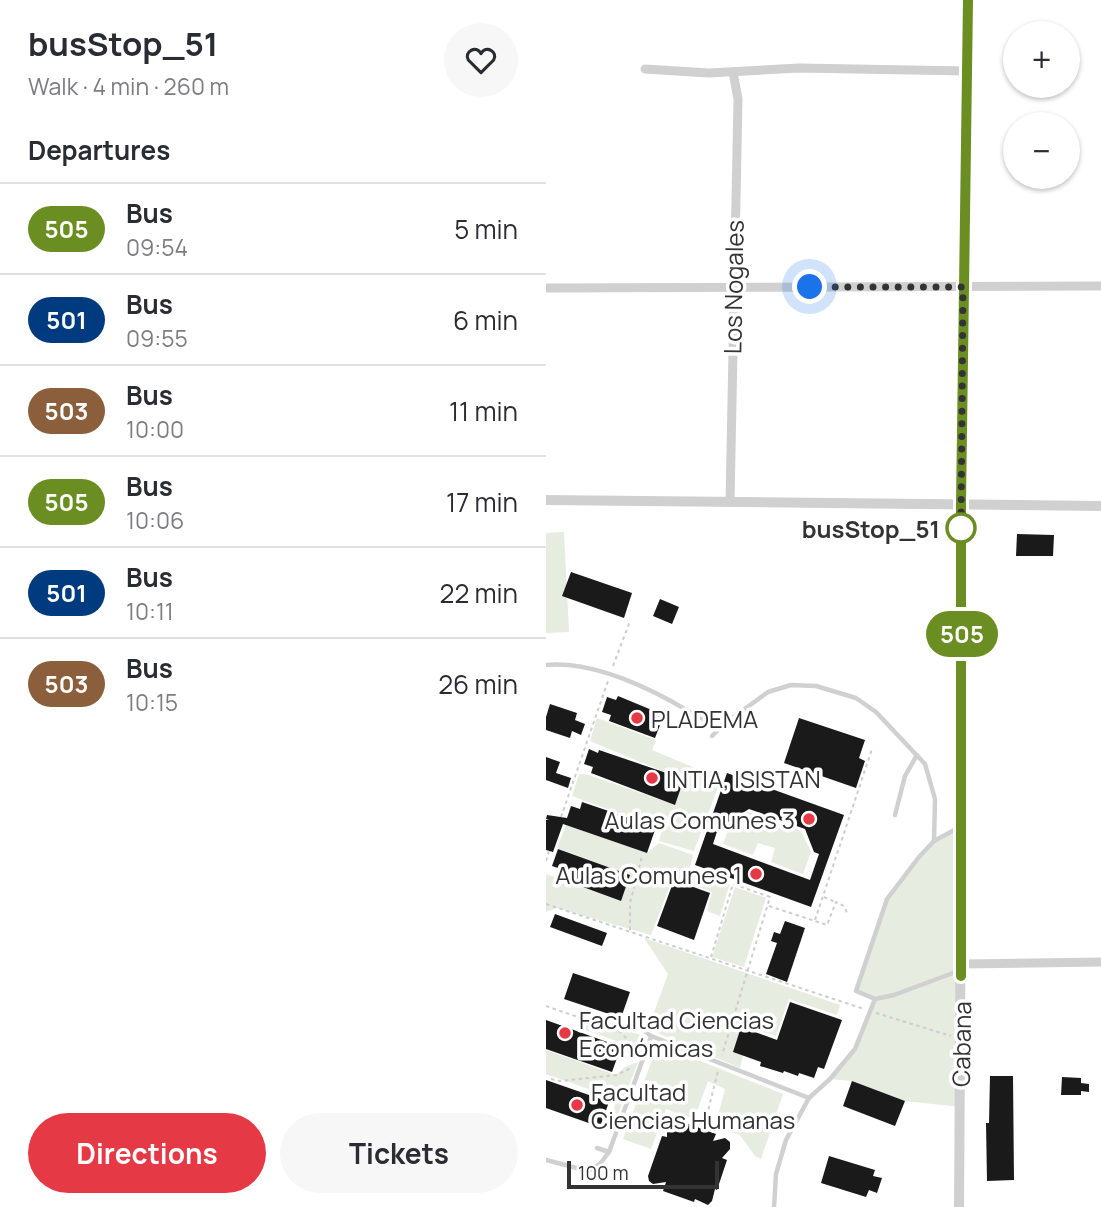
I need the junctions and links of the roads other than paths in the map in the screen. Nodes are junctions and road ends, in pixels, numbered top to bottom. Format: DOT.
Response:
graph roads {
  1 [pos="968,0"];
  2 [pos="645,69"];
  3 [pos="967,71"];
  4 [pos="733,72"];
  5 [pos="1101,286"];
  6 [pos="733,287"];
  7 [pos="963,287"];
  8 [pos="546,288"];
  9 [pos="546,500"];
  10 [pos="730,502"];
  11 [pos="961,503"];
  12 [pos="1101,506"];
  13 [pos="546,665"];
  14 [pos="689,711"];
  15 [pos="690,721"];
  16 [pos="724,724"];
  17 [pos="712,737"];
  18 [pos="917,755"];
  19 [pos="895,815"];
  20 [pos="962,826"];
  21 [pos="934,841"];
  22 [pos="1101,962"];
  23 [pos="961,967"];
  24 [pos="852,981"];
  25 [pos="859,984"];
  26 [pos="875,999"];
  27 [pos="639,1018"];
  28 [pos="651,1036"];
  29 [pos="808,1098"];
  30 [pos="597,1149"];
  31 [pos="609,1152"];
  32 [pos="546,1160"];
  33 [pos="775,1207"];
  34 [pos="959,1207"];
  1 -- 3 [label="street, Cabana"];
  2 -- 4 [label="street"];
  3 -- 4 [label="street"];
  3 -- 7 [label="street, Cabana"];
  4 -- 6 [label="street, Los Nogales"];
  5 -- 7 [label="street"];
  6 -- 7 [label="street"];
  6 -- 8 [label="street"];
  6 -- 10 [label="street, Los Nogales"];
  7 -- 11 [label="street, Cabana"];
  9 -- 10 [label="street"];
  10 -- 11 [label="street"];
  11 -- 12 [label="street"];
  11 -- 20 [label="street, Cabana"];
  13 -- 14 [label="lane"];
  14 -- 15 [label="lane"];
  14 -- 16 [label="lane"];
  16 -- 17 [label="lane"];
  16 -- 18 [label="lane"];
  18 -- 19 [label="lane"];
  18 -- 21 [label="lane"];
  20 -- 21 [label="lane"];
  20 -- 23 [label="street, Cabana"];
  21 -- 25 [label="lane"];
  22 -- 23 [label="street"];
  23 -- 26 [label="lane"];
  23 -- 34 [label="street, Cabana"];
  24 -- 25 [label="lane"];
  25 -- 26 [label="lane"];
  26 -- 29 [label="lane"];
  27 -- 28 [label="lane"];
  28 -- 29 [label="lane"];
  28 -- 31 [label="lane"];
  29 -- 33 [label="lane"];
  30 -- 31 [label="lane"];
  31 -- 32 [label="lane"];
}
